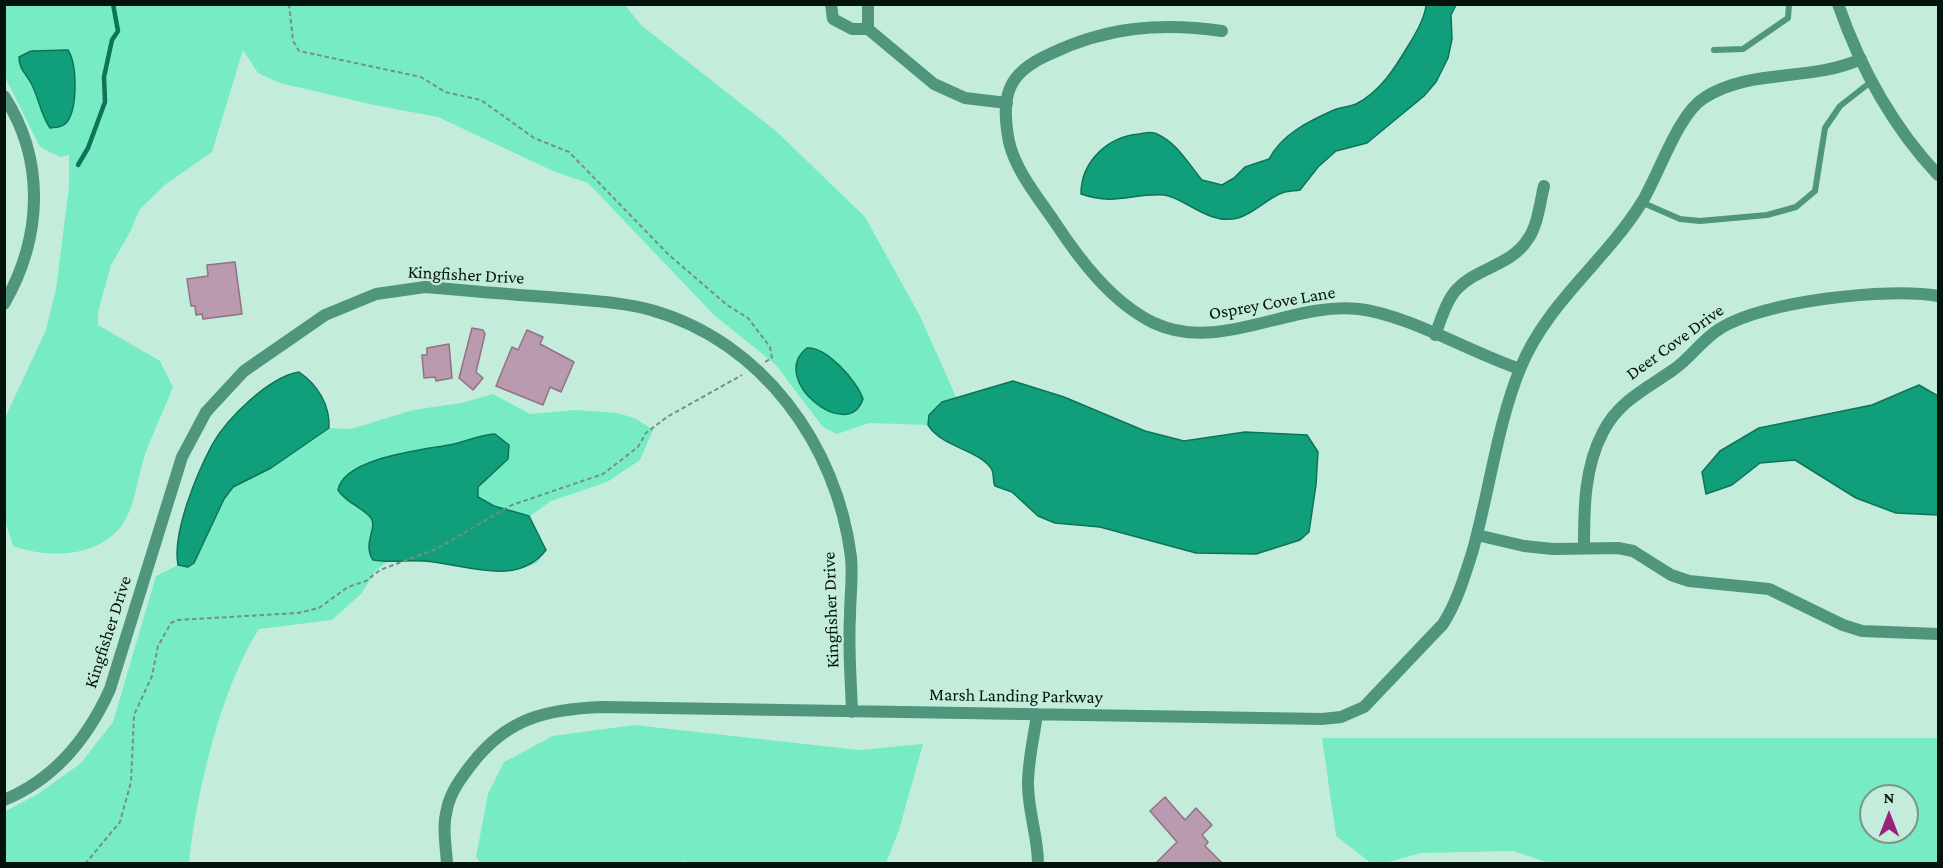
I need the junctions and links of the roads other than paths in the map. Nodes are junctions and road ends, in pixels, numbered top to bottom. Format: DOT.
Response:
graph roads {
  1 [pos="831,4"];
  2 [pos="868,4"];
  3 [pos="1789,4"];
  4 [pos="1838,4"];
  5 [pos="868,29"];
  6 [pos="1222,31"];
  7 [pos="1714,50"];
  8 [pos="1861,59"];
  9 [pos="1872,81"];
  10 [pos="4,96"];
  11 [pos="1006,103"];
  12 [pos="1938,175"];
  13 [pos="1544,186"];
  14 [pos="1641,202"];
  15 [pos="1938,296"];
  16 [pos="4,304"];
  17 [pos="1435,335"];
  18 [pos="1520,369"];
  19 [pos="1477,535"];
  20 [pos="1584,548"];
  21 [pos="1938,634"];
  22 [pos="852,712"];
  23 [pos="1038,714"];
  24 [pos="4,800"];
  25 [pos="447,864"];
  26 [pos="1038,864"];
  1 -- 5 [label="street"];
  2 -- 5 [label="street"];
  3 -- 7 [label="lane"];
  4 -- 8 [label="street"];
  5 -- 11 [label="street"];
  6 -- 11 [label="street, Osprey Cove Lane"];
  8 -- 9 [label="street"];
  8 -- 14 [label="street"];
  9 -- 12 [label="street"];
  9 -- 14 [label="lane"];
  10 -- 16 [label="street"];
  11 -- 17 [label="street, Osprey Cove Lane"];
  13 -- 17 [label="street"];
  14 -- 18 [label="street"];
  15 -- 20 [label="street, Deer Cove Drive"];
  17 -- 18 [label="street, Osprey Cove Lane"];
  18 -- 19 [label="street"];
  19 -- 20 [label="street"];
  19 -- 23 [label="street, Marsh Landing Parkway"];
  20 -- 21 [label="street"];
  22 -- 23 [label="street, Marsh Landing Parkway"];
  22 -- 24 [label="street, Kingfisher Drive"];
  22 -- 25 [label="street, Marsh Landing Parkway"];
  23 -- 26 [label="street"];
}
